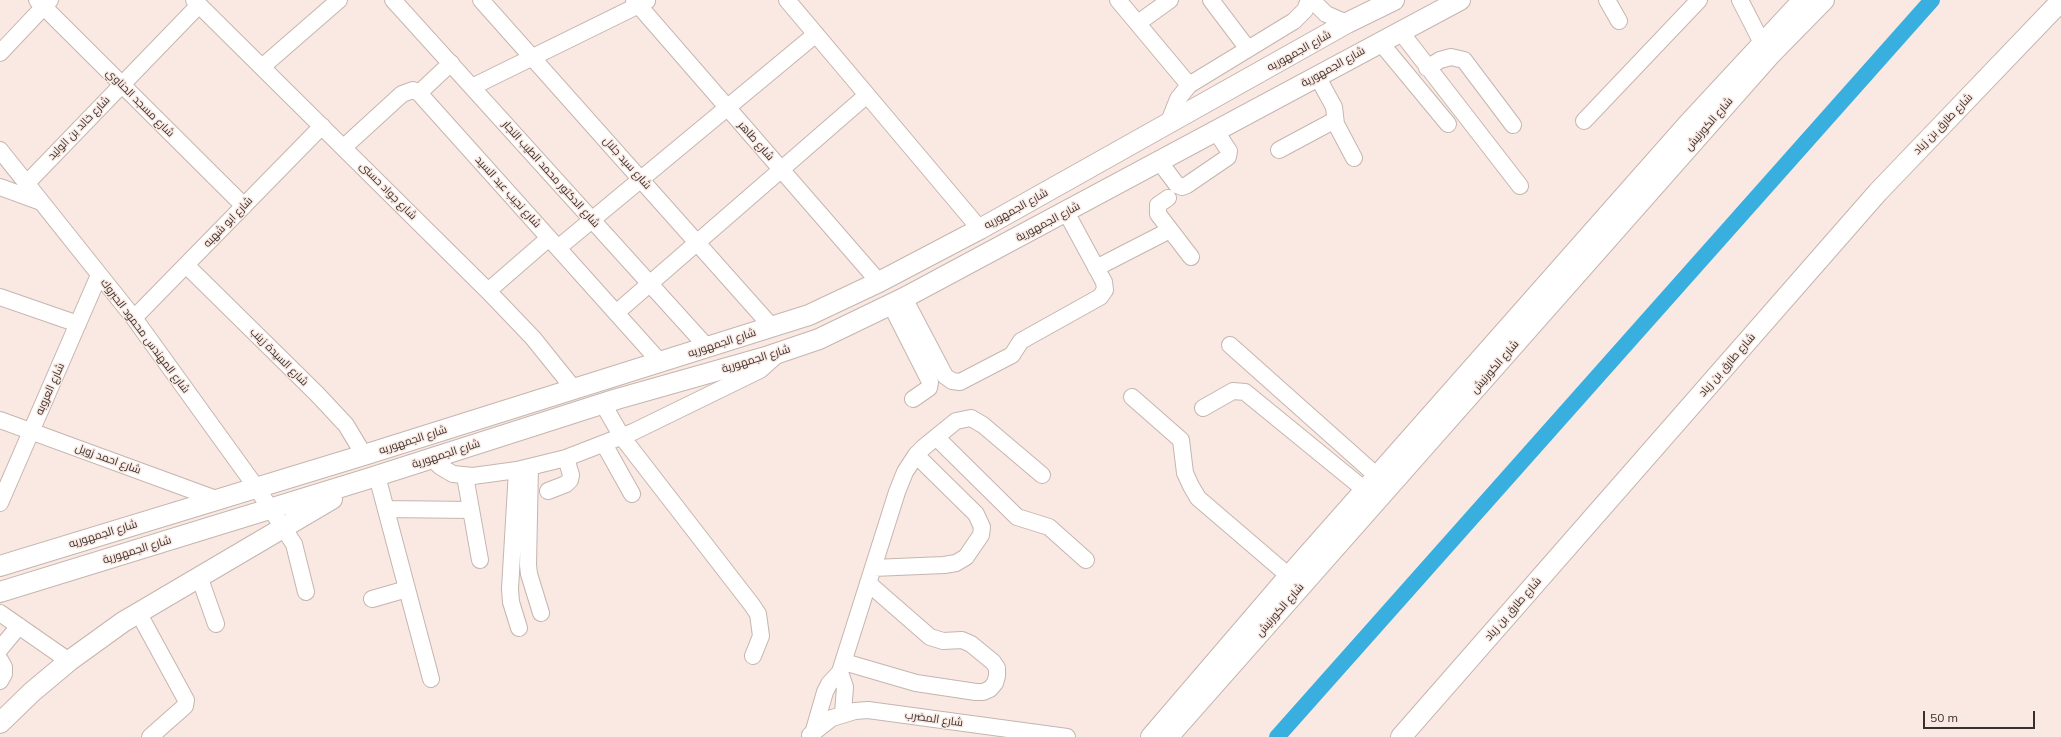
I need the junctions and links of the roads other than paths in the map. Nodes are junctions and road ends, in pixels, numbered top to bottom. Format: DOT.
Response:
graph roads {
  1 [pos="339,0"];
  2 [pos="392,0"];
  3 [pos="481,0"];
  4 [pos="787,0"];
  5 [pos="1118,0"];
  6 [pos="1170,0"];
  7 [pos="1211,0"];
  8 [pos="1309,0"];
  9 [pos="1312,0"];
  10 [pos="1460,0"];
  11 [pos="1608,0"];
  12 [pos="1699,0"];
  13 [pos="1740,0"];
  14 [pos="1803,0"];
  15 [pos="1824,0"];
  16 [pos="2061,1"];
  17 [pos="44,2"];
  18 [pos="640,2"];
  19 [pos="196,3"];
  20 [pos="1382,3"];
  21 [pos="1618,21"];
  22 [pos="1138,23"];
  23 [pos="1347,23"];
  24 [pos="1400,31"];
  25 [pos="816,34"];
  26 [pos="1380,42"];
  27 [pos="1762,43"];
  28 [pos="1248,49"];
  29 [pos="0,53"];
  30 [pos="533,57"];
  31 [pos="1282,60"];
  32 [pos="451,64"];
  33 [pos="262,67"];
  34 [pos="1427,68"];
  35 [pos="1317,76"];
  36 [pos="1252,77"];
  37 [pos="122,85"];
  38 [pos="1189,85"];
  39 [pos="1298,86"];
  40 [pos="472,87"];
  41 [pos="419,93"];
  42 [pos="867,95"];
  43 [pos="1267,103"];
  44 [pos="727,108"];
  45 [pos="1335,120"];
  46 [pos="1584,121"];
  47 [pos="1168,124"];
  48 [pos="1448,124"];
  49 [pos="1513,125"];
  50 [pos="322,126"];
  51 [pos="1215,130"];
  52 [pos="344,147"];
  53 [pos="0,150"];
  54 [pos="1279,150"];
  55 [pos="1354,158"];
  56 [pos="1159,161"];
  57 [pos="781,169"];
  58 [pos="641,179"];
  59 [pos="27,183"];
  60 [pos="1520,186"];
  61 [pos="0,187"];
  62 [pos="1168,198"];
  63 [pos="41,202"];
  64 [pos="244,206"];
  65 [pos="1066,212"];
  66 [pos="592,219"];
  67 [pos="980,229"];
  68 [pos="1170,230"];
  69 [pos="697,242"];
  70 [pos="554,243"];
  71 [pos="1191,257"];
  72 [pos="186,265"];
  73 [pos="1096,268"];
  74 [pos="99,275"];
  75 [pos="879,282"];
  76 [pos="650,283"];
  77 [pos="488,291"];
  78 [pos="0,297"];
  79 [pos="898,302"];
  80 [pos="616,313"];
  81 [pos="134,318"];
  82 [pos="78,324"];
  83 [pos="772,327"];
  84 [pos="1230,346"];
  85 [pos="708,348"];
  86 [pos="780,352"];
  87 [pos="661,363"];
  88 [pos="687,380"];
  89 [pos="574,389"];
  90 [pos="1132,398"];
  91 [pos="913,399"];
  92 [pos="696,401"];
  93 [pos="603,404"];
  94 [pos="1203,408"];
  95 [pos="0,420"];
  96 [pos="31,431"];
  97 [pos="423,437"];
  98 [pos="622,437"];
  99 [pos="936,437"];
  100 [pos="604,444"];
  101 [pos="364,455"];
  102 [pos="916,455"];
  103 [pos="566,458"];
  104 [pos="432,459"];
  105 [pos="524,469"];
  106 [pos="1042,475"];
  107 [pos="465,476"];
  108 [pos="372,478"];
  109 [pos="1371,483"];
  110 [pos="256,487"];
  111 [pos="548,491"];
  112 [pos="632,494"];
  113 [pos="216,499"];
  114 [pos="0,503"];
  115 [pos="270,509"];
  116 [pos="386,509"];
  117 [pos="471,510"];
  118 [pos="282,527"];
  119 [pos="480,560"];
  120 [pos="1086,560"];
  121 [pos="0,566"];
  122 [pos="873,568"];
  123 [pos="199,576"];
  124 [pos="1289,576"];
  125 [pos="868,583"];
  126 [pos="407,589"];
  127 [pos="0,592"];
  128 [pos="306,592"];
  129 [pos="372,600"];
  130 [pos="138,612"];
  131 [pos="0,613"];
  132 [pos="541,613"];
  133 [pos="216,624"];
  134 [pos="19,626"];
  135 [pos="519,628"];
  136 [pos="0,649"];
  137 [pos="753,656"];
  138 [pos="0,660"];
  139 [pos="69,661"];
  140 [pos="842,667"];
  141 [pos="431,679"];
  142 [pos="0,681"];
  143 [pos="842,714"];
  144 [pos="0,723"];
  145 [pos="1005,733"];
  146 [pos="811,736"];
  147 [pos="150,737"];
  148 [pos="1067,737"];
  149 [pos="1150,737"];
  150 [pos="1168,737"];
  151 [pos="1401,737"];
  1 -- 33 [label="street"];
  2 -- 32 [label="street, شارع الدكتور محمد الطيب النجار"];
  3 -- 30 [label="street, شارع سيد جلال"];
  4 -- 25 [label="street"];
  5 -- 22 [label="street"];
  6 -- 22 [label="street"];
  7 -- 28 [label="street"];
  8 -- 28 [label="street"];
  9 -- 23 [label="street"];
  10 -- 24 [label="main road, شارع الجمهورية"];
  11 -- 21 [label="street"];
  12 -- 46 [label="street"];
  13 -- 27 [label="street"];
  14 -- 27 [label="main road, شارع الكورنيش"];
  15 -- 150 [label="main road, شارع الكورنيش"];
  16 -- 151 [label="main road, شارع طارق بن زياد"];
  17 -- 29 [label="street"];
  17 -- 37 [label="street, شارع مسجد الحناوي"];
  18 -- 30 [label="street"];
  18 -- 44 [label="street, شارع طاهر"];
  19 -- 33 [label="street, شارع جواد حسنى"];
  19 -- 37 [label="street, شارع خالد بن الوليد"];
  20 -- 23 [label="main road, شارع الجمهوريه"];
  22 -- 38 [label="street"];
  23 -- 31 [label="main road, شارع الجمهوريه"];
  24 -- 26 [label="main road, شارع الجمهورية"];
  24 -- 34 [label="street"];
  25 -- 42 [label="street"];
  25 -- 44 [label="street"];
  26 -- 35 [label="main road, شارع الجمهورية"];
  26 -- 48 [label="street"];
  27 -- 109 [label="main road, شارع الكورنيش"];
  28 -- 38 [label="street"];
  30 -- 40 [label="street"];
  30 -- 58 [label="street, شارع سيد جلال"];
  31 -- 36 [label="main road, شارع الجمهوريه"];
  31 -- 39 [label="main road"];
  32 -- 40 [label="street, شارع الدكتور محمد الطيب النجار"];
  32 -- 41 [label="street"];
  33 -- 50 [label="street, شارع جواد حسنى"];
  34 -- 49 [label="street"];
  34 -- 60 [label="street"];
  35 -- 39 [label="main road, شارع الجمهورية"];
  35 -- 45 [label="street"];
  36 -- 43 [label="main road"];
  36 -- 47 [label="main road, شارع الجمهوريه"];
  37 -- 59 [label="street, شارع خالد بن الوليد"];
  37 -- 64 [label="street, شارع مسجد الحناوي"];
  38 -- 47 [label="street"];
  39 -- 43 [label="main road, شارع الجمهورية"];
  40 -- 66 [label="street, شارع الدكتور محمد الطيب النجار"];
  41 -- 52 [label="street"];
  41 -- 70 [label="street, شارع نجيب عبد السيد"];
  42 -- 57 [label="street"];
  42 -- 67 [label="street"];
  43 -- 51 [label="main road, شارع الجمهورية"];
  44 -- 57 [label="street, شارع طاهر"];
  44 -- 58 [label="street"];
  45 -- 54 [label="street"];
  45 -- 55 [label="street"];
  47 -- 67 [label="main road, شارع الجمهوريه"];
  50 -- 52 [label="street, شارع جواد حسنى"];
  50 -- 64 [label="street, شارع ابو شهبه"];
  51 -- 56 [label="main road, شارع الجمهورية"];
  51 -- 56 [label="street"];
  52 -- 77 [label="street, شارع جواد حسنى"];
  53 -- 59 [label="street, شارع المهندس محمود الحبروك"];
  56 -- 65 [label="main road, شارع الجمهورية"];
  57 -- 69 [label="street"];
  57 -- 75 [label="street, شارع طاهر"];
  58 -- 66 [label="street"];
  58 -- 69 [label="street, شارع سيد جلال"];
  59 -- 63 [label="street, شارع المهندس محمود الحبروك"];
  61 -- 63 [label="street"];
  62 -- 68 [label="street"];
  63 -- 74 [label="street, شارع المهندس محمود الحبروك"];
  64 -- 72 [label="street, شارع ابو شهبه"];
  65 -- 73 [label="street"];
  65 -- 79 [label="main road, شارع الجمهورية"];
  66 -- 70 [label="street"];
  66 -- 76 [label="street, شارع الدكتور محمد الطيب النجار"];
  67 -- 75 [label="main road, شارع الجمهوريه"];
  68 -- 71 [label="street"];
  68 -- 73 [label="street"];
  69 -- 76 [label="street"];
  69 -- 83 [label="street, شارع سيد جلال"];
  70 -- 77 [label="street"];
  70 -- 80 [label="street, شارع نجيب عبد السيد"];
  72 -- 81 [label="street, شارع ابو شهبه"];
  72 -- 101 [label="street, شارع السيدة زينب"];
  73 -- 79 [label="street"];
  74 -- 81 [label="street, شارع المهندس محمود الحبروك"];
  74 -- 82 [label="street, شارع العروبه"];
  75 -- 83 [label="main road, شارع الجمهوريه"];
  76 -- 80 [label="street"];
  76 -- 85 [label="street, شارع الدكتور محمد الطيب النجار"];
  77 -- 89 [label="street, شارع جواد حسنى"];
  78 -- 82 [label="street"];
  79 -- 86 [label="main road, شارع الجمهورية"];
  79 -- 91 [label="street"];
  80 -- 87 [label="street, شارع نجيب عبد السيد"];
  81 -- 110 [label="street, شارع المهندس محمود الحبروك"];
  82 -- 96 [label="street, شارع العروبه"];
  83 -- 85 [label="main road, شارع الجمهوريه"];
  84 -- 109 [label="street"];
  85 -- 87 [label="main road, شارع الجمهوريه"];
  86 -- 88 [label="main road, شارع الجمهورية"];
  86 -- 92 [label="street"];
  87 -- 89 [label="main road, شارع الجمهوريه"];
  88 -- 92 [label="street"];
  88 -- 93 [label="main road, شارع الجمهورية"];
  89 -- 97 [label="main road, شارع الجمهوريه"];
  90 -- 124 [label="street"];
  92 -- 98 [label="street"];
  93 -- 98 [label="street"];
  93 -- 104 [label="main road, شارع الجمهورية"];
  94 -- 109 [label="street"];
  95 -- 96 [label="street, شارع احمد زويل"];
  96 -- 113 [label="street, شارع احمد زويل"];
  96 -- 114 [label="street, شارع العروبه"];
  97 -- 101 [label="main road, شارع الجمهوريه"];
  97 -- 104 [label="main road"];
  98 -- 100 [label="street"];
  98 -- 137 [label="street"];
  99 -- 102 [label="street"];
  99 -- 106 [label="street"];
  99 -- 120 [label="street"];
  100 -- 103 [label="street"];
  100 -- 112 [label="street"];
  101 -- 110 [label="main road, شارع الجمهوريه"];
  102 -- 122 [label="street"];
  102 -- 122 [label="street"];
  103 -- 105 [label="street"];
  103 -- 111 [label="street"];
  104 -- 107 [label="street"];
  104 -- 108 [label="main road, شارع الجمهورية"];
  105 -- 107 [label="street"];
  105 -- 132 [label="street"];
  105 -- 135 [label="street"];
  107 -- 117 [label="street"];
  108 -- 115 [label="main road, شارع الجمهورية"];
  108 -- 116 [label="street"];
  108 -- 118 [label="main road"];
  109 -- 124 [label="main road, شارع الكورنيش"];
  110 -- 113 [label="main road, شارع الجمهوريه"];
  110 -- 115 [label="street, شارع المهندس محمود الحبروك"];
  113 -- 121 [label="main road, شارع الجمهوريه"];
  115 -- 118 [label="street, شارع المهندس محمود الحبروك"];
  115 -- 127 [label="main road, شارع الجمهورية"];
  116 -- 117 [label="street"];
  116 -- 126 [label="street"];
  117 -- 119 [label="street"];
  118 -- 123 [label="main road"];
  118 -- 128 [label="street, شارع المهندس محمود الحبروك"];
  122 -- 125 [label="street"];
  123 -- 130 [label="main road"];
  123 -- 133 [label="street"];
  124 -- 149 [label="main road, شارع الكورنيش"];
  125 -- 140 [label="street"];
  125 -- 140 [label="street"];
  126 -- 129 [label="street"];
  126 -- 141 [label="street"];
  130 -- 139 [label="main road"];
  130 -- 147 [label="street"];
  131 -- 134 [label="street"];
  134 -- 136 [label="street"];
  134 -- 139 [label="street"];
  138 -- 142 [label="street"];
  139 -- 144 [label="main road"];
  140 -- 143 [label="street"];
  140 -- 146 [label="street"];
  143 -- 145 [label="street, شارع المضرب"];
  143 -- 146 [label="street, شارع المضرب"];
  145 -- 148 [label="street, شارع المضرب"];
}
